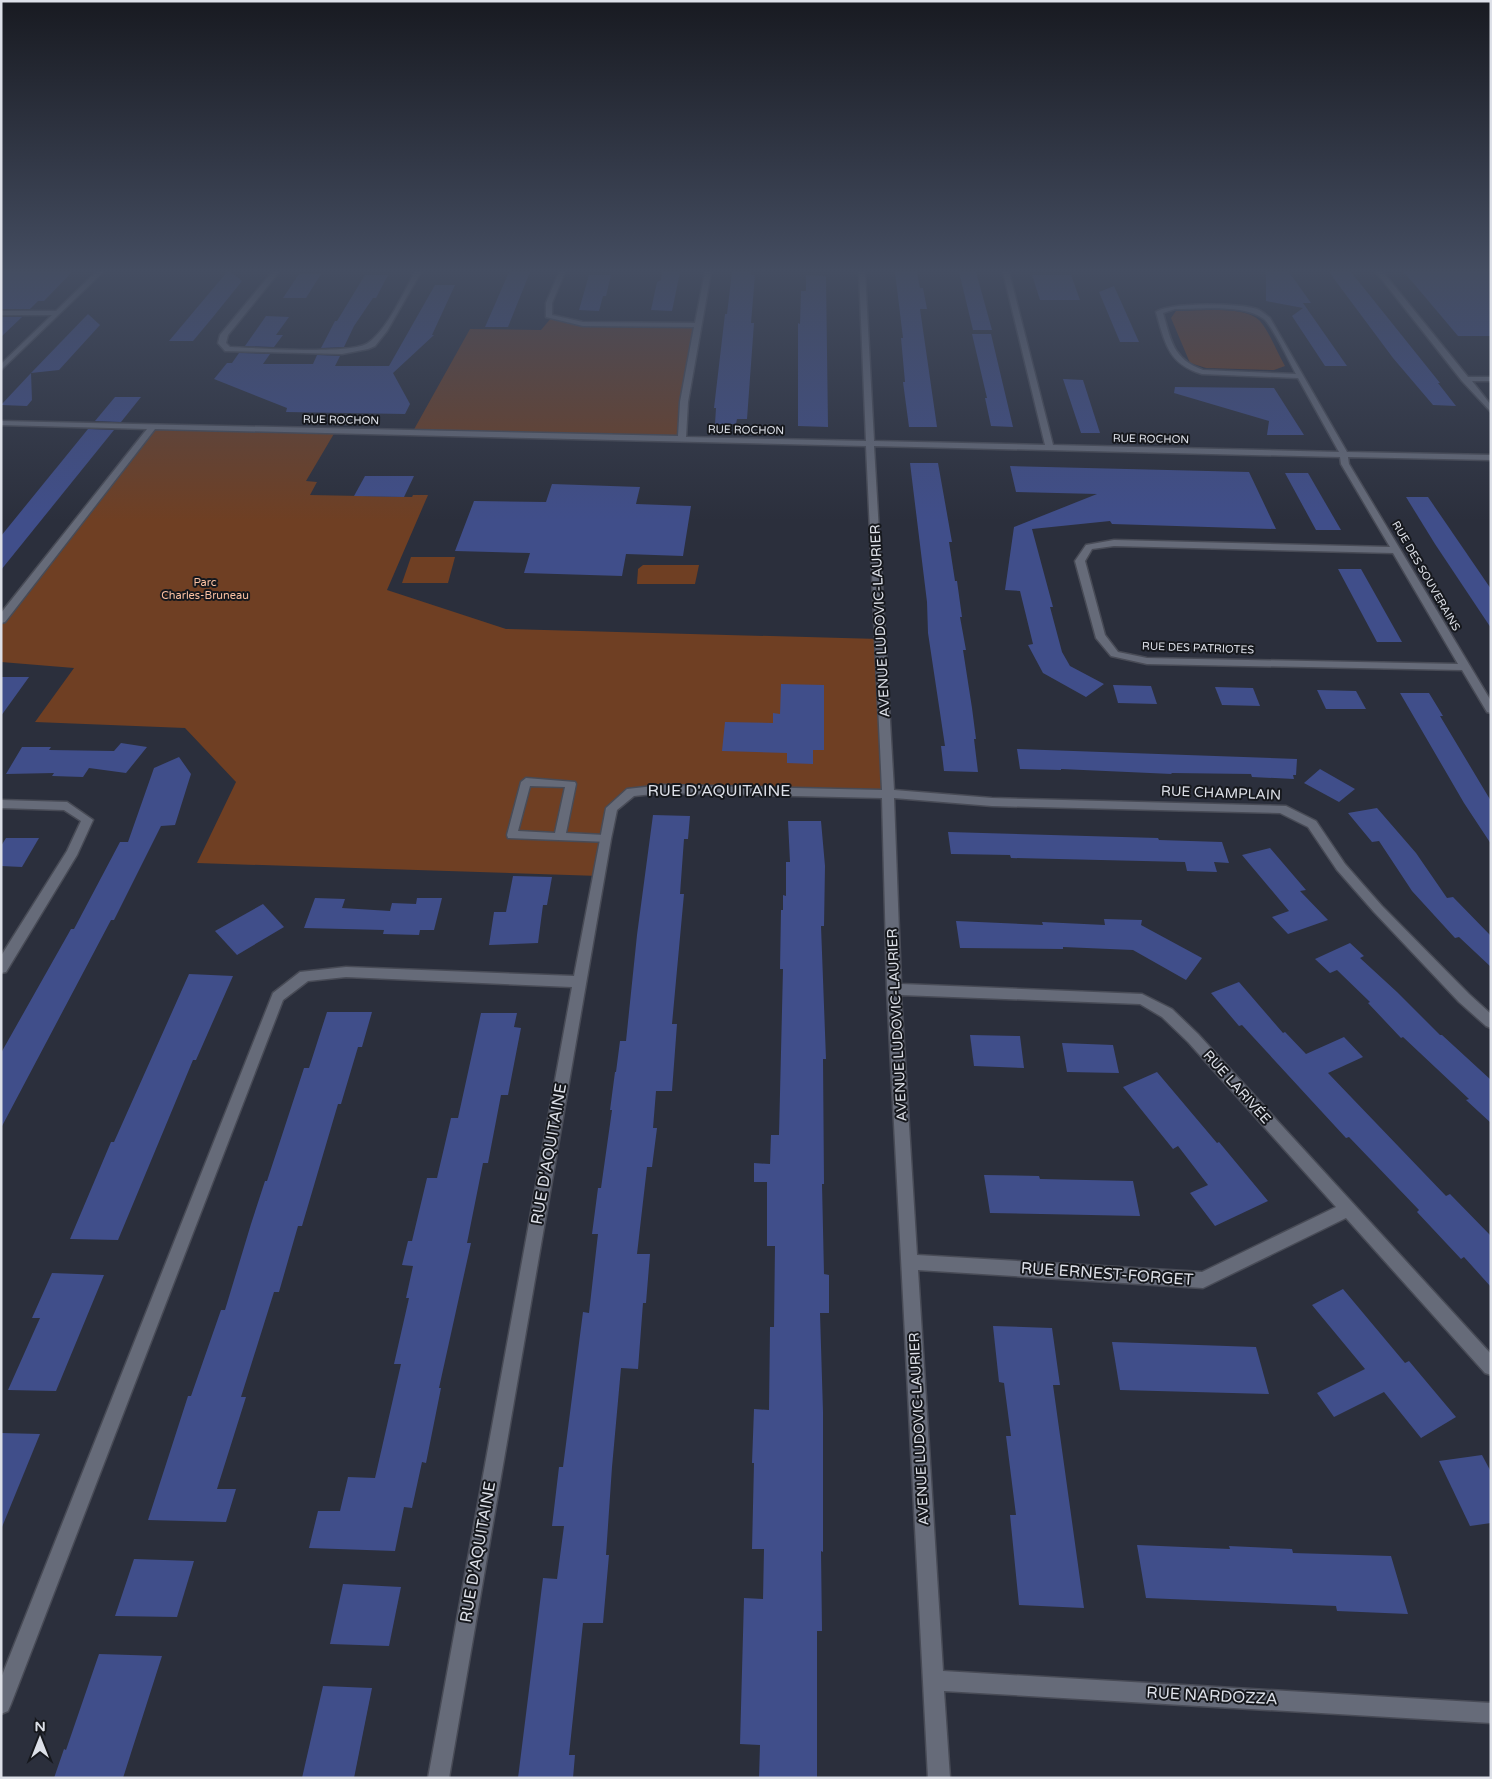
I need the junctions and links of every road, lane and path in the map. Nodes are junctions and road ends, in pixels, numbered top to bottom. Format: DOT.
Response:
graph roads {
  1 [pos="14,355"];
  2 [pos="693,355"];
  3 [pos="866,355"];
  4 [pos="1027,355"];
  5 [pos="1175,355"];
  6 [pos="1288,355"];
  7 [pos="1446,355"];
  8 [pos="1,368"];
  9 [pos="1300,376"];
  10 [pos="1465,379"];
  11 [pos="1491,379"];
  12 [pos="1491,410"];
  13 [pos="1,423"];
  14 [pos="152,428"];
  15 [pos="682,440"];
  16 [pos="870,444"];
  17 [pos="1050,448"];
  18 [pos="1344,454"];
  19 [pos="1491,458"];
  20 [pos="1396,550"];
  21 [pos="1,620"];
  22 [pos="1465,667"];
  23 [pos="1491,710"];
  24 [pos="888,794"];
  25 [pos="1,804"];
  26 [pos="560,837"];
  27 [pos="605,839"];
  28 [pos="1,968"];
  29 [pos="580,982"];
  30 [pos="894,989"];
  31 [pos="1491,1022"];
  32 [pos="1347,1209"];
  33 [pos="910,1262"];
  34 [pos="1491,1367"];
  35 [pos="933,1680"];
  36 [pos="4,1692"];
  37 [pos="1491,1713"];
  38 [pos="438,1778"];
  39 [pos="939,1778"];
  1 -- 8 [label="street"];
  2 -- 15 [label="street"];
  3 -- 16 [label="street, AVENUE LUDOVIC-LAURIER"];
  4 -- 17 [label="street"];
  5 -- 9 [label="street, RUE DES SOUVERAINS"];
  6 -- 9 [label="street, RUE DES SOUVERAINS"];
  7 -- 10 [label="street"];
  9 -- 18 [label="street, RUE DES SOUVERAINS"];
  10 -- 11 [label="street"];
  10 -- 12 [label="street"];
  13 -- 14 [label="street, RUE ROCHON"];
  14 -- 15 [label="street, RUE ROCHON"];
  14 -- 21 [label="street"];
  15 -- 16 [label="street, RUE ROCHON"];
  16 -- 17 [label="street, RUE ROCHON"];
  16 -- 24 [label="street, AVENUE LUDOVIC-LAURIER"];
  17 -- 18 [label="street, RUE ROCHON"];
  18 -- 19 [label="street, RUE ROCHON"];
  18 -- 20 [label="street, RUE DES SOUVERAINS"];
  20 -- 22 [label="street, RUE DES SOUVERAINS"];
  20 -- 22 [label="street, RUE DES PATRIOTES"];
  22 -- 23 [label="street, RUE DES SOUVERAINS"];
  24 -- 27 [label="street, RUE D'AQUITAINE"];
  24 -- 30 [label="street, AVENUE LUDOVIC-LAURIER"];
  24 -- 31 [label="street, RUE CHAMPLAIN"];
  25 -- 28 [label="street"];
  26 -- 26 [label="lane"];
  26 -- 27 [label="lane"];
  27 -- 29 [label="street, RUE D'AQUITAINE"];
  29 -- 36 [label="street"];
  29 -- 38 [label="street, RUE D'AQUITAINE"];
  30 -- 32 [label="street, RUE LARIVÉE"];
  30 -- 33 [label="street, AVENUE LUDOVIC-LAURIER"];
  32 -- 33 [label="street, RUE ERNEST-FORGET"];
  32 -- 34 [label="street, RUE LARIVÉE"];
  33 -- 35 [label="street, AVENUE LUDOVIC-LAURIER"];
  35 -- 37 [label="street, RUE NARDOZZA"];
  35 -- 39 [label="street, AVENUE LUDOVIC-LAURIER"];
}
